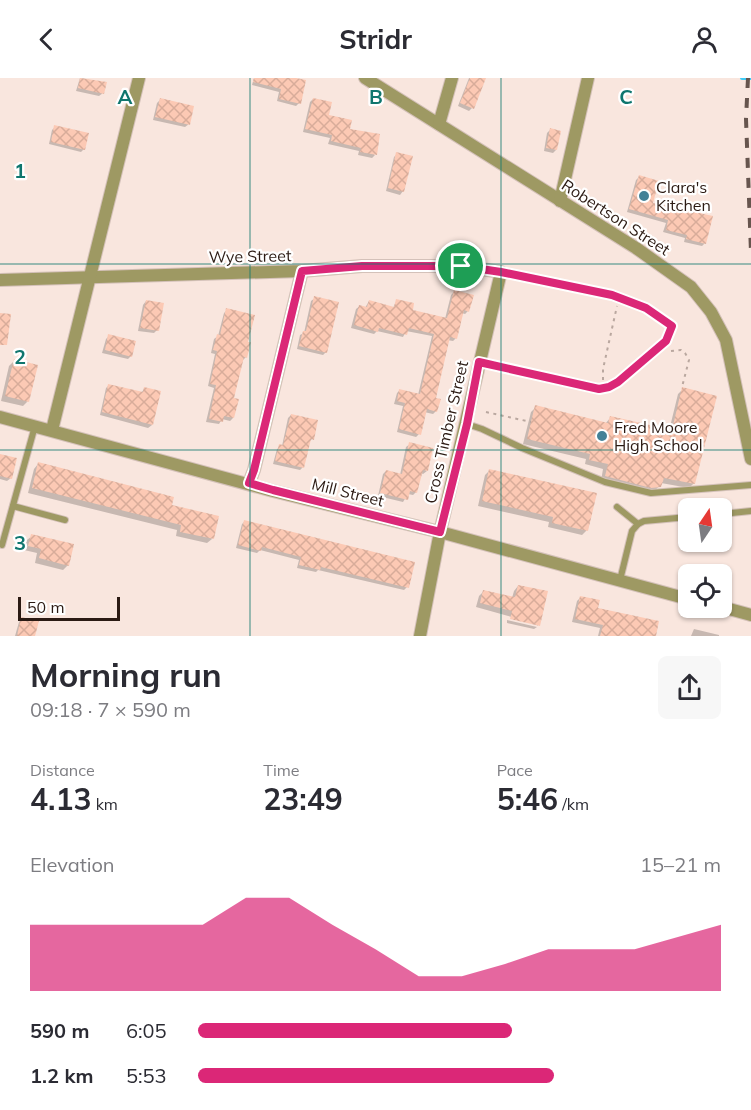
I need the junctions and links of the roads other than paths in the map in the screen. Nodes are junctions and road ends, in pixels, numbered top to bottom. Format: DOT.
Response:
graph roads {
  1 [pos="139,78"];
  2 [pos="364,78"];
  3 [pos="452,78"];
  4 [pos="588,78"];
  5 [pos="439,124"];
  6 [pos="560,201"];
  7 [pos="302,271"];
  8 [pos="501,272"];
  9 [pos="91,278"];
  10 [pos="0,280"];
  11 [pos="479,362"];
  12 [pos="0,417"];
  13 [pos="467,424"];
  14 [pos="35,426"];
  15 [pos="52,430"];
  16 [pos="751,459"];
  17 [pos="249,483"];
  18 [pos="751,485"];
  19 [pos="13,506"];
  20 [pos="617,507"];
  21 [pos="751,511"];
  22 [pos="732,513"];
  23 [pos="678,518"];
  24 [pos="64,520"];
  25 [pos="638,524"];
  26 [pos="440,532"];
  27 [pos="2,545"];
  28 [pos="620,580"];
  29 [pos="678,596"];
  30 [pos="732,610"];
  31 [pos="751,615"];
  32 [pos="420,636"];
  1 -- 9 [label="street"];
  2 -- 5 [label="street, Robertson Street"];
  3 -- 5 [label="street"];
  4 -- 6 [label="street"];
  5 -- 6 [label="street, Robertson Street"];
  6 -- 16 [label="street, Robertson Street"];
  7 -- 8 [label="street, Wye Street"];
  7 -- 9 [label="street, Wye Street"];
  7 -- 17 [label="street"];
  8 -- 11 [label="street, Cross Timber Street"];
  8 -- 11 [label="lane"];
  9 -- 10 [label="street, Wye Street"];
  9 -- 15 [label="street"];
  11 -- 13 [label="street, Cross Timber Street"];
  12 -- 14 [label="street, Mill Street"];
  13 -- 18 [label="lane"];
  13 -- 26 [label="street, Cross Timber Street"];
  14 -- 15 [label="street, Mill Street"];
  14 -- 19 [label="lane"];
  15 -- 17 [label="street, Mill Street"];
  17 -- 26 [label="street, Mill Street"];
  19 -- 24 [label="lane"];
  19 -- 27 [label="lane"];
  20 -- 25 [label="lane"];
  21 -- 22 [label="lane"];
  23 -- 25 [label="lane"];
  25 -- 28 [label="lane"];
  26 -- 28 [label="street, Mill Street"];
  26 -- 32 [label="street, Cross Timber Street"];
  28 -- 29 [label="street, Mill Street"];
  30 -- 31 [label="street"];
}
